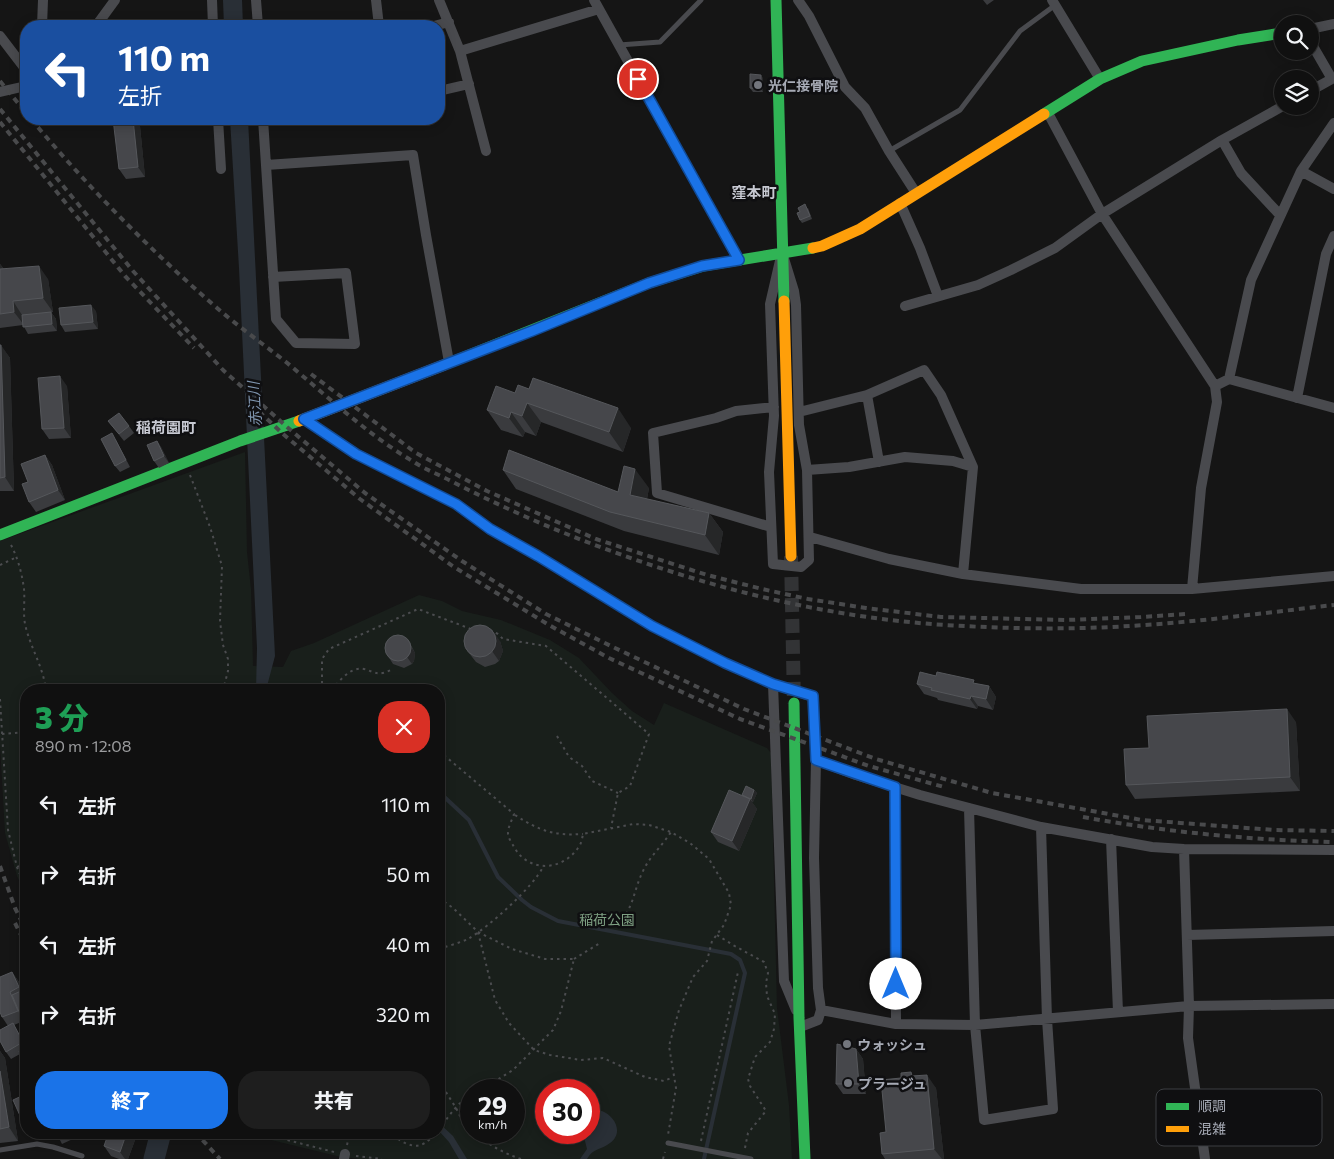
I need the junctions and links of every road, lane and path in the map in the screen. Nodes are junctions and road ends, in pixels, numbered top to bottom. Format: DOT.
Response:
graph roads {
  1 [pos="43,0"];
  2 [pos="115,0"];
  3 [pos="212,0"];
  4 [pos="256,0"];
  5 [pos="376,0"];
  6 [pos="440,0"];
  7 [pos="701,0"];
  8 [pos="776,0"];
  9 [pos="798,0"];
  10 [pos="1053,3"];
  11 [pos="596,4"];
  12 [pos="42,20"];
  13 [pos="100,20"];
  14 [pos="213,20"];
  15 [pos="258,20"];
  16 [pos="378,20"];
  17 [pos="449,22"];
  18 [pos="445,23"];
  19 [pos="1334,24"];
  20 [pos="1319,27"];
  21 [pos="1274,34"];
  22 [pos="0,36"];
  23 [pos="619,45"];
  24 [pos="460,51"];
  25 [pos="1319,57"];
  26 [pos="20,62"];
  27 [pos="1100,79"];
  28 [pos="1333,81"];
  29 [pos="468,84"];
  30 [pos="20,87"];
  31 [pos="1319,87"];
  32 [pos="445,90"];
  33 [pos="0,92"];
  34 [pos="1274,111"];
  35 [pos="1048,113"];
  36 [pos="1334,123"];
  37 [pos="218,125"];
  38 [pos="263,125"];
  39 [pos="1222,140"];
  40 [pos="486,151"];
  41 [pos="889,151"];
  42 [pos="266,165"];
  43 [pos="221,169"];
  44 [pos="1301,171"];
  45 [pos="1334,189"];
  46 [pos="916,192"];
  47 [pos="900,203"];
  48 [pos="1102,214"];
  49 [pos="1280,215"];
  50 [pos="1334,236"];
  51 [pos="782,252"];
  52 [pos="739,260"];
  53 [pos="273,277"];
  54 [pos="938,296"];
  55 [pos="905,306"];
  56 [pos="449,362"];
  57 [pos="1229,379"];
  58 [pos="1215,386"];
  59 [pos="867,395"];
  60 [pos="1297,398"];
  61 [pos="774,407"];
  62 [pos="1334,408"];
  63 [pos="799,412"];
  64 [pos="304,419"];
  65 [pos="879,462"];
  66 [pos="186,464"];
  67 [pos="973,466"];
  68 [pos="808,470"];
  69 [pos="771,527"];
  70 [pos="3,534"];
  71 [pos="810,537"];
  72 [pos="791,556"];
  73 [pos="17,557"];
  74 [pos="0,565"];
  75 [pos="962,574"];
  76 [pos="1334,576"];
  77 [pos="1192,589"];
  78 [pos="485,629"];
  79 [pos="476,630"];
  80 [pos="392,670"];
  81 [pos="45,684"];
  82 [pos="225,684"];
  83 [pos="322,684"];
  84 [pos="337,684"];
  85 [pos="773,684"];
  86 [pos="0,699"];
  87 [pos="794,703"];
  88 [pos="20,732"];
  89 [pos="2,734"];
  90 [pos="557,736"];
  91 [pos="445,756"];
  92 [pos="816,760"];
  93 [pos="895,787"];
  94 [pos="618,793"];
  95 [pos="969,808"];
  96 [pos="514,814"];
  97 [pos="1041,827"];
  98 [pos="611,828"];
  99 [pos="671,832"];
  100 [pos="583,834"];
  101 [pos="1111,839"];
  102 [pos="1184,849"];
  103 [pos="1334,850"];
  104 [pos="20,866"];
  105 [pos="17,867"];
  106 [pos="543,867"];
  107 [pos="20,874"];
  108 [pos="445,902"];
  109 [pos="618,924"];
  110 [pos="1334,930"];
  111 [pos="478,932"];
  112 [pos="718,935"];
  113 [pos="1186,935"];
  114 [pos="600,943"];
  115 [pos="445,947"];
  116 [pos="574,959"];
  117 [pos="738,972"];
  118 [pos="1334,1004"];
  119 [pos="1189,1006"];
  120 [pos="821,1010"];
  121 [pos="1118,1012"];
  122 [pos="1047,1019"];
  123 [pos="800,1022"];
  124 [pos="896,1024"];
  125 [pos="975,1025"];
  126 [pos="534,1050"];
  127 [pos="673,1077"];
  128 [pos="499,1079"];
  129 [pos="1195,1089"];
  130 [pos="445,1091"];
  131 [pos="460,1104"];
  132 [pos="456,1108"];
  133 [pos="460,1116"];
  134 [pos="445,1122"];
  135 [pos="281,1139"];
  136 [pos="398,1139"];
  137 [pos="432,1139"];
  138 [pos="668,1143"];
  139 [pos="488,1144"];
  140 [pos="1203,1146"];
  141 [pos="699,1149"];
  142 [pos="0,1150"];
  143 [pos="82,1156"];
  144 [pos="345,1157"];
  145 [pos="743,1158"];
  146 [pos="382,1159"];
  147 [pos="521,1159"];
  148 [pos="751,1159"];
  149 [pos="804,1159"];
  150 [pos="1205,1159"];
  1 -- 12 [label="street"];
  2 -- 13 [label="street"];
  3 -- 14 [label="street"];
  4 -- 15 [label="street"];
  5 -- 16 [label="street"];
  6 -- 17 [label="street"];
  7 -- 23 [label="lane"];
  8 -- 51 [label="street"];
  9 -- 41 [label="street"];
  10 -- 27 [label="street"];
  10 -- 41 [label="lane"];
  11 -- 23 [label="street"];
  11 -- 24 [label="street"];
  17 -- 18 [label="street"];
  17 -- 24 [label="street"];
  19 -- 20 [label="street"];
  21 -- 27 [label="street"];
  22 -- 26 [label="street"];
  23 -- 52 [label="street"];
  24 -- 29 [label="street"];
  25 -- 28 [label="street"];
  27 -- 35 [label="street"];
  28 -- 31 [label="street"];
  29 -- 32 [label="street"];
  29 -- 40 [label="street"];
  30 -- 33 [label="street"];
  34 -- 39 [label="street"];
  35 -- 46 [label="street"];
  35 -- 48 [label="street"];
  36 -- 44 [label="street"];
  37 -- 43 [label="street"];
  38 -- 42 [label="street"];
  39 -- 48 [label="street"];
  39 -- 49 [label="street"];
  41 -- 46 [label="street"];
  42 -- 53 [label="street"];
  42 -- 56 [label="street"];
  44 -- 45 [label="street"];
  44 -- 49 [label="street"];
  46 -- 47 [label="street"];
  47 -- 51 [label="street"];
  47 -- 54 [label="street"];
  48 -- 54 [label="street"];
  48 -- 58 [label="street"];
  49 -- 57 [label="street"];
  50 -- 60 [label="street"];
  51 -- 52 [label="street"];
  51 -- 61 [label="street"];
  51 -- 63 [label="street"];
  51 -- 72 [label="street"];
  52 -- 56 [label="street"];
  53 -- 53 [label="street"];
  54 -- 55 [label="street"];
  56 -- 64 [label="street"];
  57 -- 58 [label="street"];
  57 -- 60 [label="street"];
  58 -- 77 [label="street"];
  59 -- 63 [label="street"];
  59 -- 65 [label="street"];
  59 -- 67 [label="street"];
  60 -- 62 [label="street"];
  61 -- 69 [label="street"];
  61 -- 69 [label="street"];
  63 -- 68 [label="street"];
  64 -- 66 [label="street"];
  64 -- 85 [label="street"];
  65 -- 67 [label="street"];
  65 -- 68 [label="street"];
  66 -- 70 [label="street"];
  66 -- 82 [label="path"];
  67 -- 75 [label="street"];
  68 -- 71 [label="street"];
  69 -- 71 [label="street"];
  70 -- 73 [label="path"];
  71 -- 75 [label="street"];
  73 -- 74 [label="path"];
  73 -- 81 [label="path"];
  75 -- 77 [label="street"];
  76 -- 77 [label="street"];
  78 -- 94 [label="path"];
  79 -- 83 [label="path"];
  80 -- 84 [label="path"];
  85 -- 92 [label="street"];
  85 -- 123 [label="street"];
  86 -- 89 [label="path"];
  87 -- 123 [label="street"];
  88 -- 89 [label="path"];
  89 -- 105 [label="path"];
  90 -- 94 [label="path"];
  91 -- 96 [label="path"];
  92 -- 93 [label="street"];
  92 -- 120 [label="street"];
  93 -- 95 [label="street"];
  93 -- 124 [label="street"];
  94 -- 98 [label="path"];
  95 -- 97 [label="street"];
  95 -- 125 [label="street"];
  96 -- 100 [label="path"];
  96 -- 106 [label="path"];
  97 -- 101 [label="street"];
  97 -- 122 [label="street"];
  98 -- 99 [label="path"];
  98 -- 100 [label="path"];
  99 -- 109 [label="path"];
  99 -- 112 [label="path"];
  100 -- 106 [label="path"];
  101 -- 102 [label="street"];
  101 -- 121 [label="street"];
  102 -- 103 [label="street"];
  102 -- 113 [label="street"];
  104 -- 105 [label="path"];
  105 -- 107 [label="path"];
  106 -- 111 [label="path"];
  108 -- 111 [label="path"];
  110 -- 113 [label="street"];
  111 -- 115 [label="path"];
  111 -- 116 [label="path"];
  111 -- 126 [label="path"];
  112 -- 127 [label="path"];
  112 -- 145 [label="path"];
  113 -- 119 [label="street"];
  114 -- 116 [label="path"];
  116 -- 126 [label="path"];
  117 -- 141 [label="path"];
  118 -- 119 [label="street"];
  119 -- 121 [label="street"];
  119 -- 129 [label="street"];
  120 -- 123 [label="street"];
  120 -- 124 [label="street"];
  121 -- 122 [label="street"];
  122 -- 125 [label="street"];
  122 -- 125 [label="street"];
  123 -- 149 [label="street"];
  124 -- 125 [label="street"];
  126 -- 127 [label="path"];
  126 -- 128 [label="path"];
  127 -- 138 [label="path"];
  130 -- 132 [label="path"];
  131 -- 132 [label="path"];
  132 -- 133 [label="path"];
  132 -- 134 [label="path"];
  135 -- 144 [label="path"];
  136 -- 137 [label="path"];
  138 -- 141 [label="lane"];
  139 -- 147 [label="path"];
  140 -- 150 [label="street"];
  141 -- 145 [label="lane"];
  142 -- 143 [label="lane"];
  144 -- 146 [label="path"];
  145 -- 148 [label="lane"];
}
